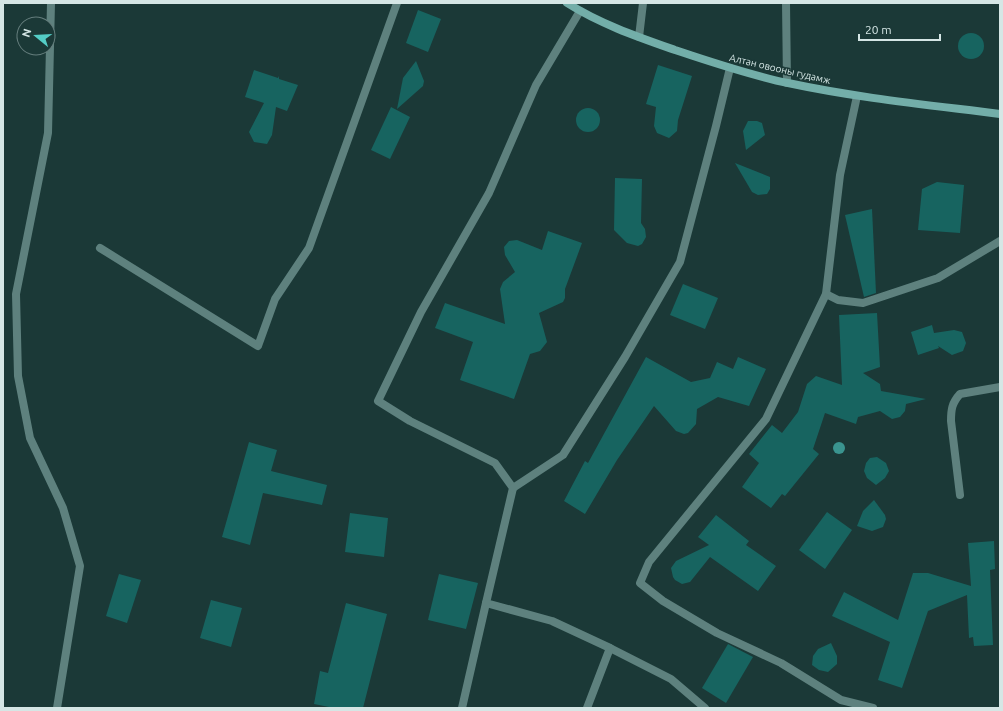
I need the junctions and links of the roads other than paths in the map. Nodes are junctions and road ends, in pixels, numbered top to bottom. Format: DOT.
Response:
graph roads {
  1 [pos="51,3"];
  2 [pos="397,3"];
  3 [pos="567,3"];
  4 [pos="643,3"];
  5 [pos="786,3"];
  6 [pos="580,11"];
  7 [pos="639,37"];
  8 [pos="730,68"];
  9 [pos="787,83"];
  10 [pos="858,96"];
  11 [pos="1000,114"];
  12 [pos="1000,241"];
  13 [pos="100,248"];
  14 [pos="826,294"];
  15 [pos="1000,387"];
  16 [pos="513,488"];
  17 [pos="960,495"];
  18 [pos="486,603"];
  19 [pos="610,648"];
  20 [pos="57,708"];
  21 [pos="462,708"];
  22 [pos="587,708"];
  23 [pos="705,708"];
  24 [pos="873,708"];
  1 -- 20 [label="street"];
  2 -- 13 [label="street"];
  3 -- 6 [label="main road, Алтан овооны гудамж"];
  4 -- 7 [label="street"];
  5 -- 9 [label="street"];
  6 -- 7 [label="main road, Алтан овооны гудамж"];
  6 -- 16 [label="street"];
  7 -- 8 [label="main road, Алтан овооны гудамж"];
  8 -- 9 [label="main road, Алтан овооны гудамж"];
  8 -- 16 [label="street"];
  9 -- 10 [label="main road, Алтан овооны гудамж"];
  10 -- 11 [label="main road, Алтан овооны гудамж"];
  10 -- 14 [label="street"];
  12 -- 14 [label="street"];
  14 -- 24 [label="street"];
  15 -- 17 [label="street"];
  16 -- 18 [label="street"];
  18 -- 19 [label="street"];
  18 -- 21 [label="street"];
  19 -- 22 [label="street"];
  19 -- 23 [label="street"];
}
